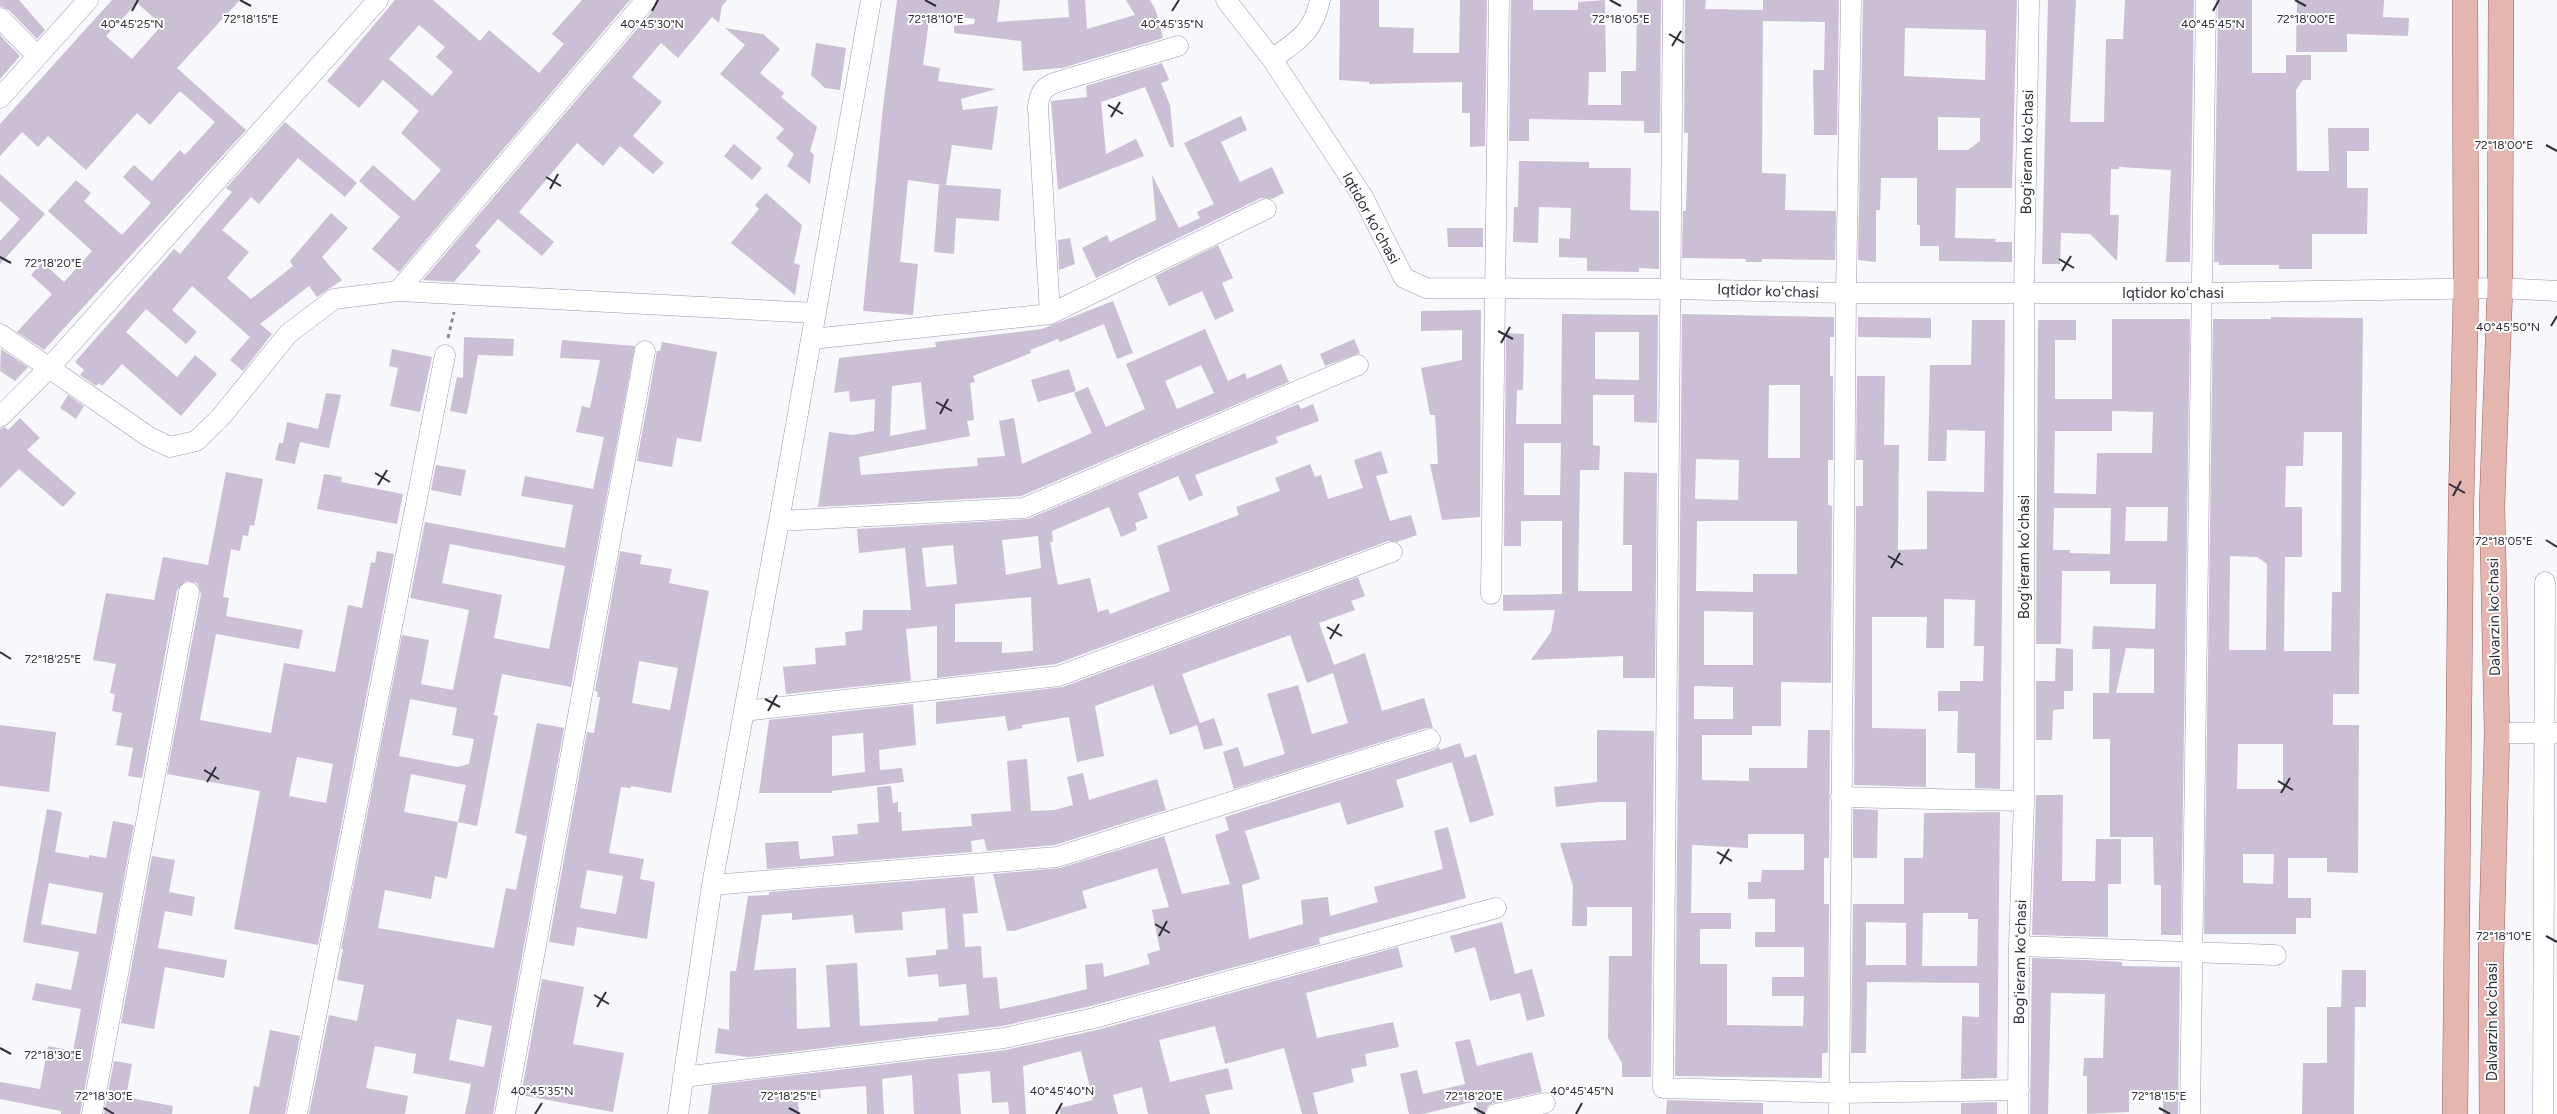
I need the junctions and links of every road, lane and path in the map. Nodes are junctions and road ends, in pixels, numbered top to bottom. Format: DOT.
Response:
graph roads {
  1 [pos="88,0"];
  2 [pos="378,0"];
  3 [pos="646,0"];
  4 [pos="871,0"];
  5 [pos="1226,0"];
  6 [pos="1320,0"];
  7 [pos="1500,0"];
  8 [pos="1673,0"];
  9 [pos="1852,0"];
  10 [pos="2029,0"];
  11 [pos="2206,0"];
  12 [pos="2465,0"];
  13 [pos="2501,0"];
  14 [pos="0,18"];
  15 [pos="1178,46"];
  16 [pos="37,56"];
  17 [pos="1272,59"];
  18 [pos="0,98"];
  19 [pos="1266,209"];
  20 [pos="1496,287"];
  21 [pos="2500,288"];
  22 [pos="1671,289"];
  23 [pos="2466,289"];
  24 [pos="398,291"];
  25 [pos="2557,291"];
  26 [pos="2024,293"];
  27 [pos="2204,293"];
  28 [pos="458,294"];
  29 [pos="1846,294"];
  30 [pos="816,314"];
  31 [pos="1050,314"];
  32 [pos="0,334"];
  33 [pos="812,339"];
  34 [pos="645,351"];
  35 [pos="445,355"];
  36 [pos="1358,365"];
  37 [pos="50,367"];
  38 [pos="0,416"];
  39 [pos="780,521"];
  40 [pos="2460,541"];
  41 [pos="2493,541"];
  42 [pos="1392,552"];
  43 [pos="2545,582"];
  44 [pos="189,592"];
  45 [pos="1490,594"];
  46 [pos="744,711"];
  47 [pos="2497,733"];
  48 [pos="2551,733"];
  49 [pos="1430,739"];
  50 [pos="1841,797"];
  51 [pos="2024,801"];
  52 [pos="712,885"];
  53 [pos="1496,908"];
  54 [pos="2019,946"];
  55 [pos="2192,951"];
  56 [pos="2276,955"];
  57 [pos="684,1077"];
  58 [pos="2019,1090"];
  59 [pos="1839,1093"];
  60 [pos="1545,1103"];
  61 [pos="92,1114"];
  62 [pos="297,1114"];
  63 [pos="505,1114"];
  64 [pos="678,1114"];
  65 [pos="1496,1114"];
  66 [pos="1839,1114"];
  67 [pos="2018,1114"];
  68 [pos="2190,1114"];
  69 [pos="2455,1114"];
  70 [pos="2492,1114"];
  71 [pos="2542,1114"];
  1 -- 16 [label="street"];
  2 -- 37 [label="street"];
  3 -- 24 [label="street"];
  4 -- 30 [label="street"];
  5 -- 17 [label="street, Iqtidor koʻchasi"];
  6 -- 17 [label="street"];
  7 -- 20 [label="street"];
  8 -- 22 [label="street"];
  9 -- 29 [label="street"];
  10 -- 26 [label="street, Bogʻieram koʻchasi"];
  11 -- 27 [label="street"];
  12 -- 23 [label="main road"];
  13 -- 21 [label="main road, Dalvarzin koʻchasi"];
  14 -- 16 [label="street"];
  15 -- 31 [label="street"];
  16 -- 18 [label="street"];
  17 -- 20 [label="street, Iqtidor koʻchasi"];
  19 -- 31 [label="street"];
  20 -- 22 [label="street, Iqtidor koʻchasi"];
  20 -- 45 [label="street"];
  21 -- 23 [label="street, Iqtidor koʻchasi"];
  21 -- 25 [label="street, Iqtidor koʻchasi"];
  21 -- 41 [label="main road, Dalvarzin koʻchasi"];
  22 -- 29 [label="street, Iqtidor koʻchasi"];
  22 -- 59 [label="street"];
  23 -- 27 [label="street, Iqtidor koʻchasi"];
  23 -- 40 [label="main road"];
  24 -- 28 [label="street"];
  24 -- 37 [label="street"];
  26 -- 27 [label="street, Iqtidor koʻchasi"];
  26 -- 29 [label="street, Iqtidor koʻchasi"];
  26 -- 51 [label="street, Bogʻieram koʻchasi"];
  27 -- 55 [label="street"];
  28 -- 30 [label="street"];
  28 -- 35 [label="path"];
  29 -- 50 [label="street"];
  30 -- 33 [label="street"];
  31 -- 33 [label="street"];
  32 -- 37 [label="street"];
  33 -- 39 [label="street"];
  34 -- 63 [label="street"];
  35 -- 62 [label="street"];
  36 -- 39 [label="street"];
  37 -- 38 [label="street"];
  39 -- 46 [label="street"];
  40 -- 41 [label="main road"];
  40 -- 69 [label="main road"];
  41 -- 47 [label="main road, Dalvarzin koʻchasi"];
  42 -- 46 [label="street"];
  43 -- 48 [label="street"];
  44 -- 61 [label="street"];
  46 -- 52 [label="street"];
  47 -- 48 [label="street"];
  47 -- 70 [label="main road, Dalvarzin koʻchasi"];
  48 -- 71 [label="street"];
  49 -- 52 [label="street"];
  50 -- 51 [label="street"];
  50 -- 59 [label="street"];
  51 -- 54 [label="street, Bogʻieram koʻchasi"];
  52 -- 57 [label="street"];
  53 -- 57 [label="street"];
  54 -- 55 [label="street"];
  54 -- 58 [label="street, Bogʻieram koʻchasi"];
  55 -- 56 [label="street"];
  55 -- 68 [label="street"];
  57 -- 64 [label="street"];
  58 -- 59 [label="street"];
  58 -- 67 [label="street, Bogʻieram koʻchasi"];
  59 -- 66 [label="street"];
  60 -- 65 [label="street"];
}
